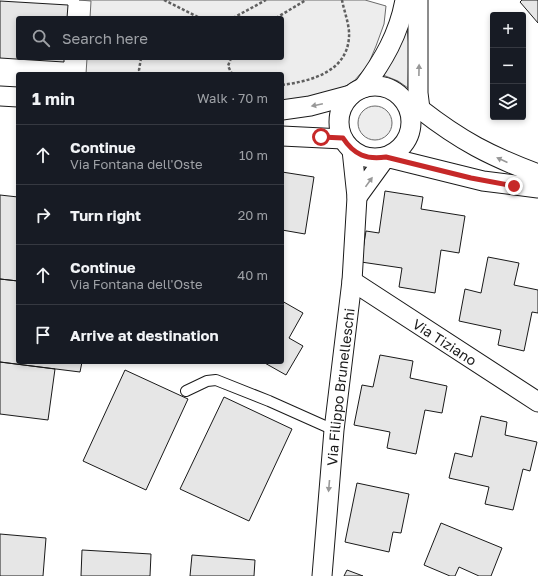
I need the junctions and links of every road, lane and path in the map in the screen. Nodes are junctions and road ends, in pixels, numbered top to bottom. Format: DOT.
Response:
graph roads {
  1 [pos="164,0"];
  2 [pos="266,0"];
  3 [pos="306,0"];
  4 [pos="342,0"];
  5 [pos="405,0"];
  6 [pos="418,0"];
  7 [pos="196,16"];
  8 [pos="236,16"];
  9 [pos="279,16"];
  10 [pos="141,60"];
  11 [pos="230,60"];
  12 [pos="140,72"];
  13 [pos="231,72"];
  14 [pos="284,85"];
  15 [pos="357,92"];
  16 [pos="0,96"];
  17 [pos="16,98"];
  18 [pos="284,110"];
  19 [pos="415,110"];
  20 [pos="284,136"];
  21 [pos="348,144"];
  22 [pos="386,157"];
  23 [pos="538,174"];
  24 [pos="538,188"];
  25 [pos="357,197"];
  26 [pos="352,281"];
  27 [pos="186,392"];
  28 [pos="538,402"];
  29 [pos="334,430"];
  30 [pos="322,576"];
  1 -- 7 [label="path"];
  2 -- 8 [label="path"];
  3 -- 9 [label="path"];
  4 -- 14 [label="path"];
  5 -- 15 [label="street"];
  19 -- 6 [label="street, one-way"];
  10 -- 12 [label="path"];
  11 -- 13 [label="path"];
  15 -- 18 [label="street, one-way"];
  15 -- 19 [label="street"];
  15 -- 21 [label="street"];
  16 -- 17 [label="street"];
  19 -- 22 [label="street"];
  23 -- 19 [label="street, one-way"];
  20 -- 21 [label="street"];
  21 -- 22 [label="street"];
  21 -- 25 [label="street, Via Filippo Brunelleschi"];
  22 -- 24 [label="street"];
  25 -- 22 [label="street, one-way"];
  25 -- 26 [label="street, Via Filippo Brunelleschi"];
  26 -- 28 [label="street, Via Tiziano"];
  26 -- 29 [label="street, Via Filippo Brunelleschi"];
  27 -- 29 [label="lane"];
  29 -- 30 [label="street, Via Filippo Brunelleschi, one-way"];
}
